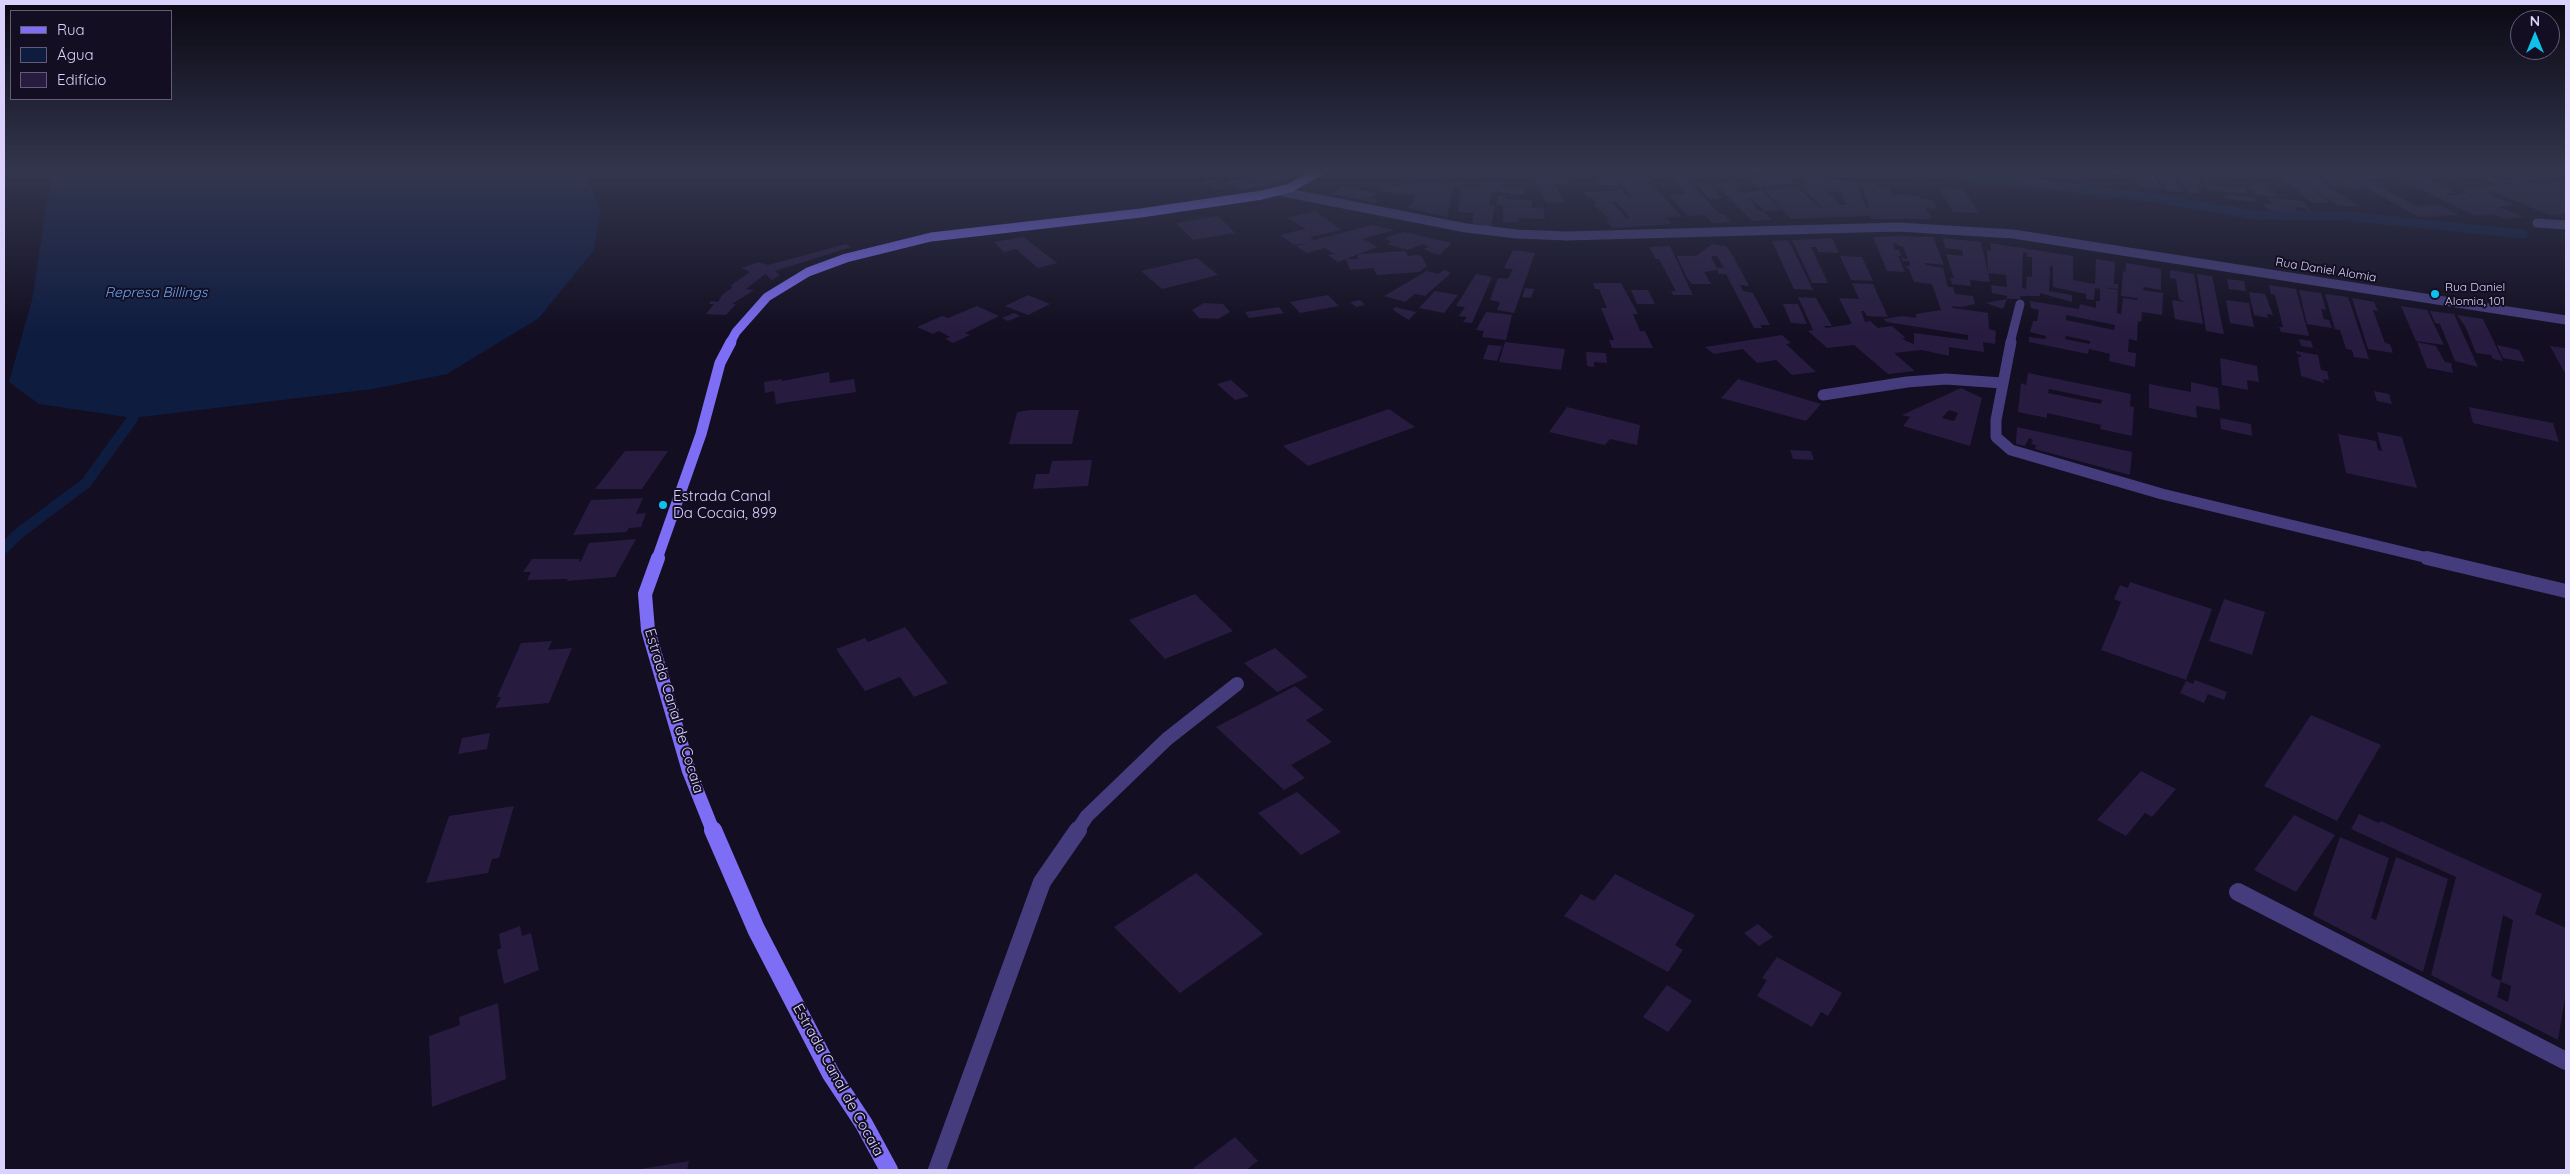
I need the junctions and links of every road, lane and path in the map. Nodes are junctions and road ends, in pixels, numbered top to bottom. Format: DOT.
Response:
graph roads {
  1 [pos="1030,226"];
  2 [pos="1455,226"];
  3 [pos="2020,304"];
  4 [pos="2566,320"];
  5 [pos="2002,383"];
  6 [pos="1823,395"];
  7 [pos="2566,591"];
  8 [pos="1237,684"];
  9 [pos="2238,892"];
  10 [pos="2566,1061"];
  11 [pos="889,1170"];
  12 [pos="937,1170"];
  1 -- 11 [label="main road, Estrada Canal de Cocaia"];
  2 -- 4 [label="street, Rua Daniel Alomia"];
  3 -- 5 [label="street"];
  5 -- 6 [label="street"];
  5 -- 7 [label="street"];
  8 -- 12 [label="street"];
  9 -- 10 [label="street"];
}
